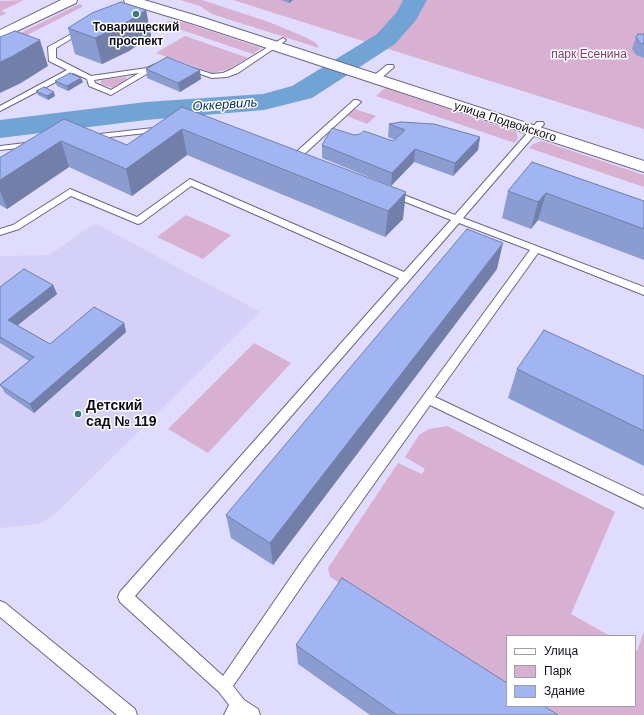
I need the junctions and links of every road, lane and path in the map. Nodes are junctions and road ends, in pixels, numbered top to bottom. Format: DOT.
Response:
graph roads {
  1 [pos="48,0"];
  2 [pos="71,0"];
  3 [pos="130,0"];
  4 [pos="166,0"];
  5 [pos="0,23"];
  6 [pos="89,26"];
  7 [pos="0,35"];
  8 [pos="278,43"];
  9 [pos="166,60"];
  10 [pos="180,66"];
  11 [pos="73,70"];
  12 [pos="150,70"];
  13 [pos="90,78"];
  14 [pos="357,102"];
  15 [pos="0,108"];
  16 [pos="171,128"];
  17 [pos="537,128"];
  18 [pos="157,130"];
  19 [pos="95,137"];
  20 [pos="145,138"];
  21 [pos="79,139"];
  22 [pos="107,143"];
  23 [pos="0,148"];
  24 [pos="29,154"];
  25 [pos="297,156"];
  26 [pos="644,158"];
  27 [pos="644,168"];
  28 [pos="385,190"];
  29 [pos="458,219"];
  30 [pos="0,232"];
  31 [pos="536,249"];
  32 [pos="407,277"];
  33 [pos="644,291"];
  34 [pos="428,399"];
  35 [pos="644,502"];
  36 [pos="0,608"];
  37 [pos="224,687"];
  38 [pos="236,710"];
  39 [pos="129,715"];
  40 [pos="252,715"];
  1 -- 5 [label="street"];
  2 -- 7 [label="street"];
  3 -- 8 [label="street"];
  4 -- 8 [label="street"];
  6 -- 11 [label="lane"];
  8 -- 10 [label="lane"];
  8 -- 17 [label="street, улица Подвойского"];
  9 -- 12 [label="lane"];
  11 -- 13 [label="lane"];
  11 -- 15 [label="lane"];
  12 -- 13 [label="lane"];
  12 -- 13 [label="lane"];
  14 -- 25 [label="lane"];
  16 -- 18 [label="lane"];
  17 -- 26 [label="street, улица Подвойского"];
  17 -- 27 [label="street, улица Подвойского"];
  17 -- 29 [label="lane"];
  18 -- 19 [label="lane"];
  18 -- 20 [label="lane"];
  19 -- 21 [label="lane"];
  19 -- 22 [label="lane"];
  23 -- 24 [label="lane"];
  28 -- 29 [label="lane"];
  29 -- 31 [label="lane"];
  29 -- 32 [label="lane"];
  30 -- 32 [label="lane"];
  31 -- 33 [label="lane"];
  31 -- 34 [label="lane"];
  32 -- 37 [label="lane"];
  34 -- 35 [label="lane"];
  34 -- 37 [label="lane"];
  36 -- 39 [label="lane"];
  37 -- 38 [label="lane"];
  38 -- 40 [label="lane"];
}
